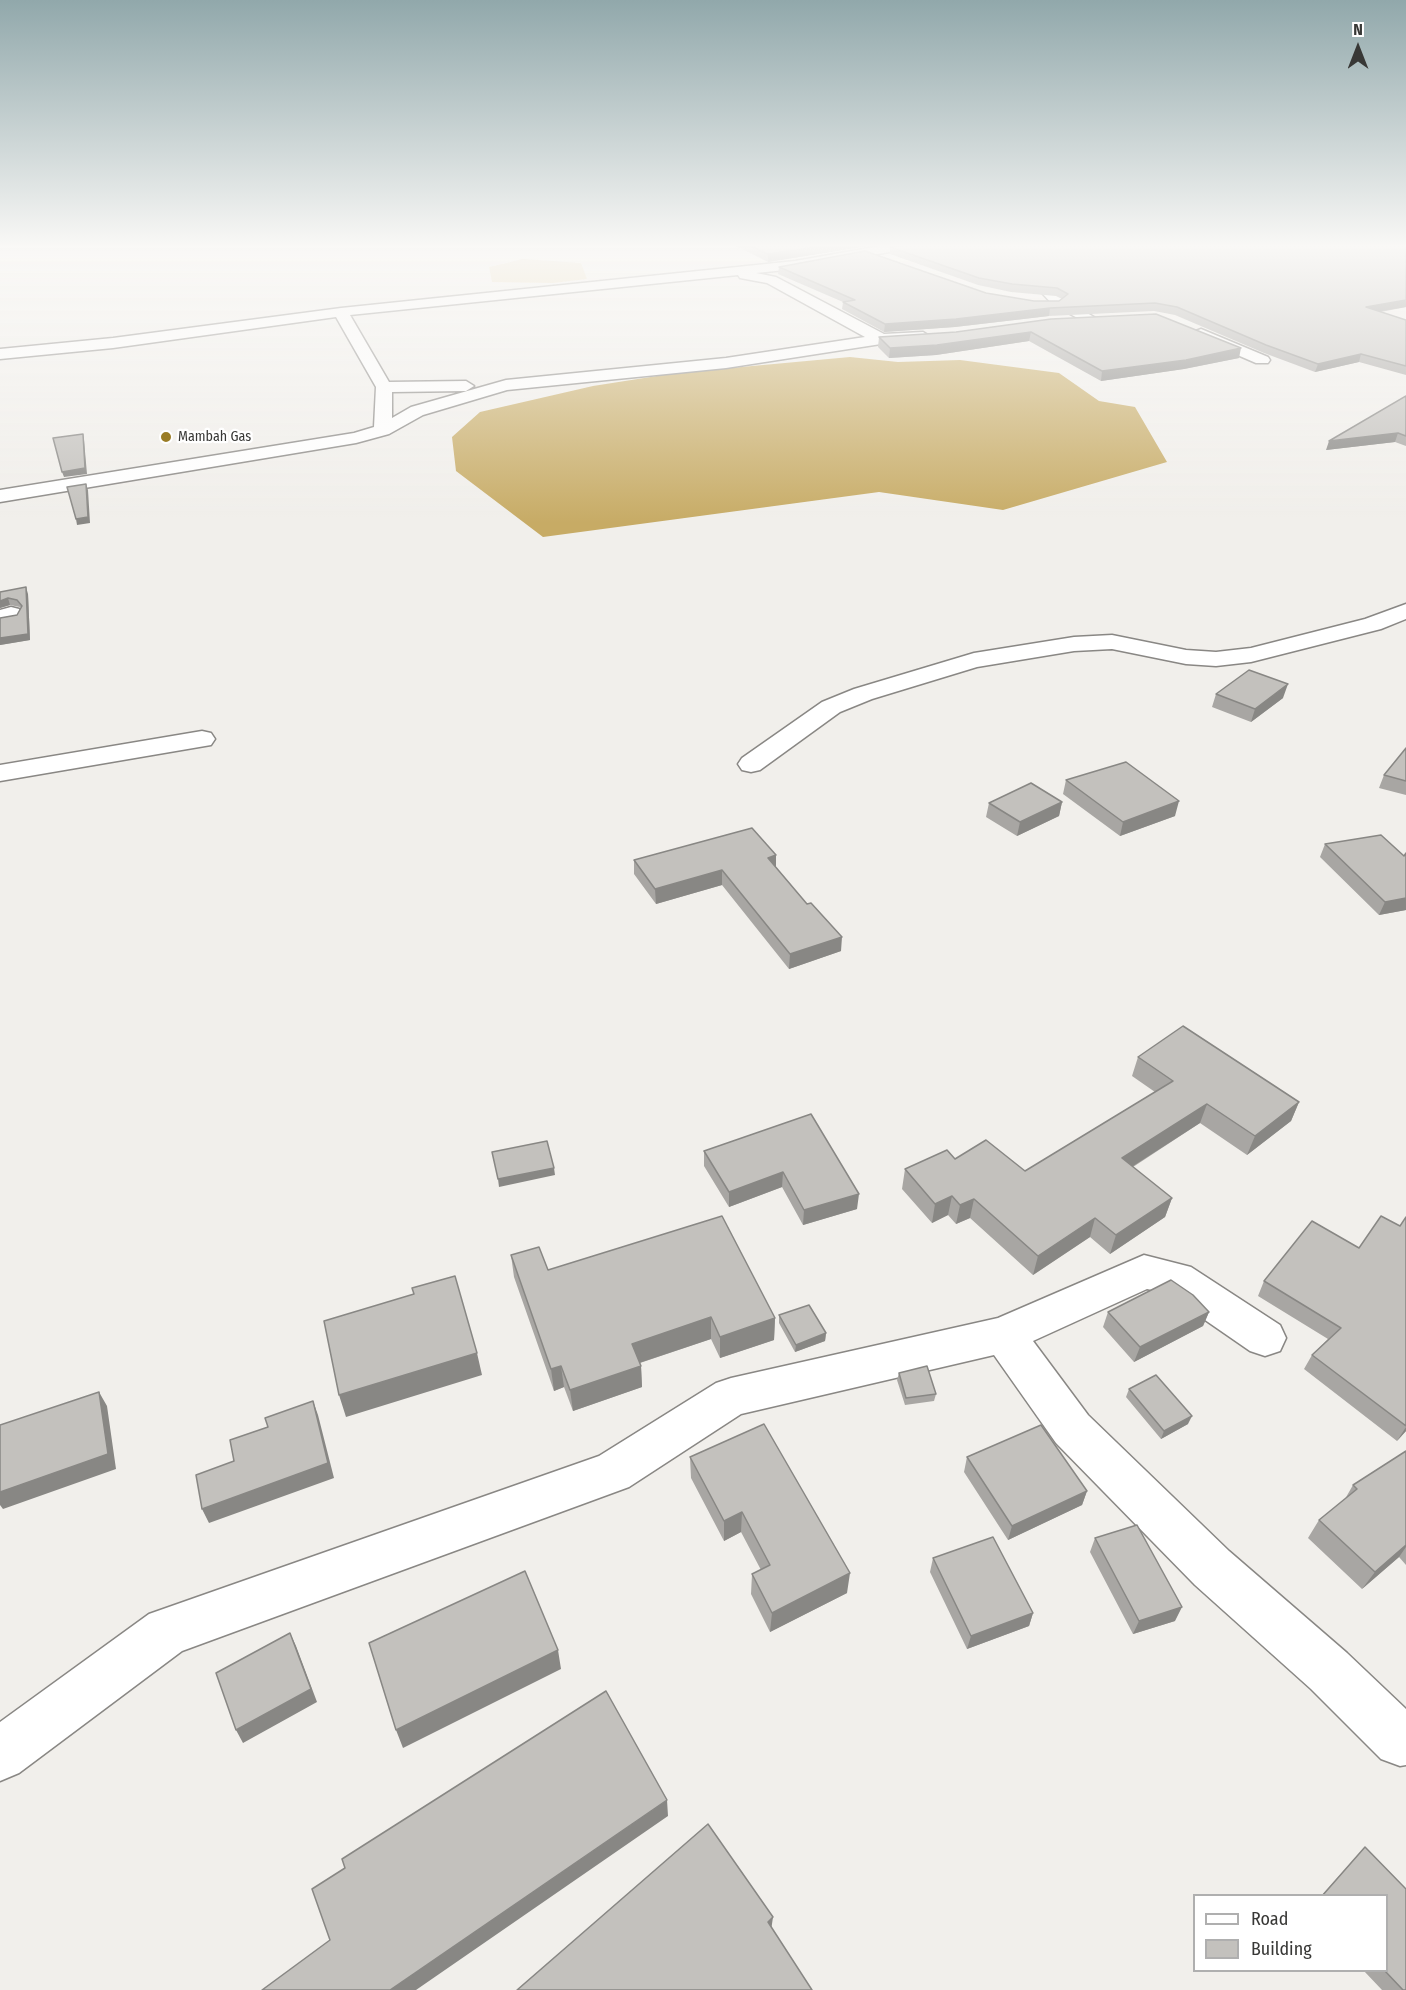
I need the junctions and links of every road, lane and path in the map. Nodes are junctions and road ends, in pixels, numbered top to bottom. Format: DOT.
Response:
graph roads {
  1 [pos="151,338"];
  2 [pos="356,338"];
  3 [pos="899,338"];
  4 [pos="1211,338"];
  5 [pos="881,339"];
  6 [pos="0,354"];
  7 [pos="1262,360"];
  8 [pos="506,386"];
  9 [pos="384,387"];
  10 [pos="383,430"];
  11 [pos="0,496"];
  12 [pos="1406,611"];
  13 [pos="202,739"];
  14 [pos="751,764"];
  15 [pos="0,773"];
  16 [pos="1004,1335"];
  17 [pos="1265,1338"];
  18 [pos="1404,1741"];
  19 [pos="0,1754"];
  1 -- 6 [label="street"];
  2 -- 9 [label="street"];
  3 -- 5 [label="street"];
  4 -- 7 [label="street"];
  5 -- 8 [label="street"];
  8 -- 9 [label="street"];
  8 -- 10 [label="street"];
  9 -- 10 [label="street"];
  10 -- 11 [label="street"];
  12 -- 14 [label="street"];
  13 -- 15 [label="street"];
  16 -- 17 [label="street"];
  16 -- 18 [label="street"];
  16 -- 19 [label="street"];
}
